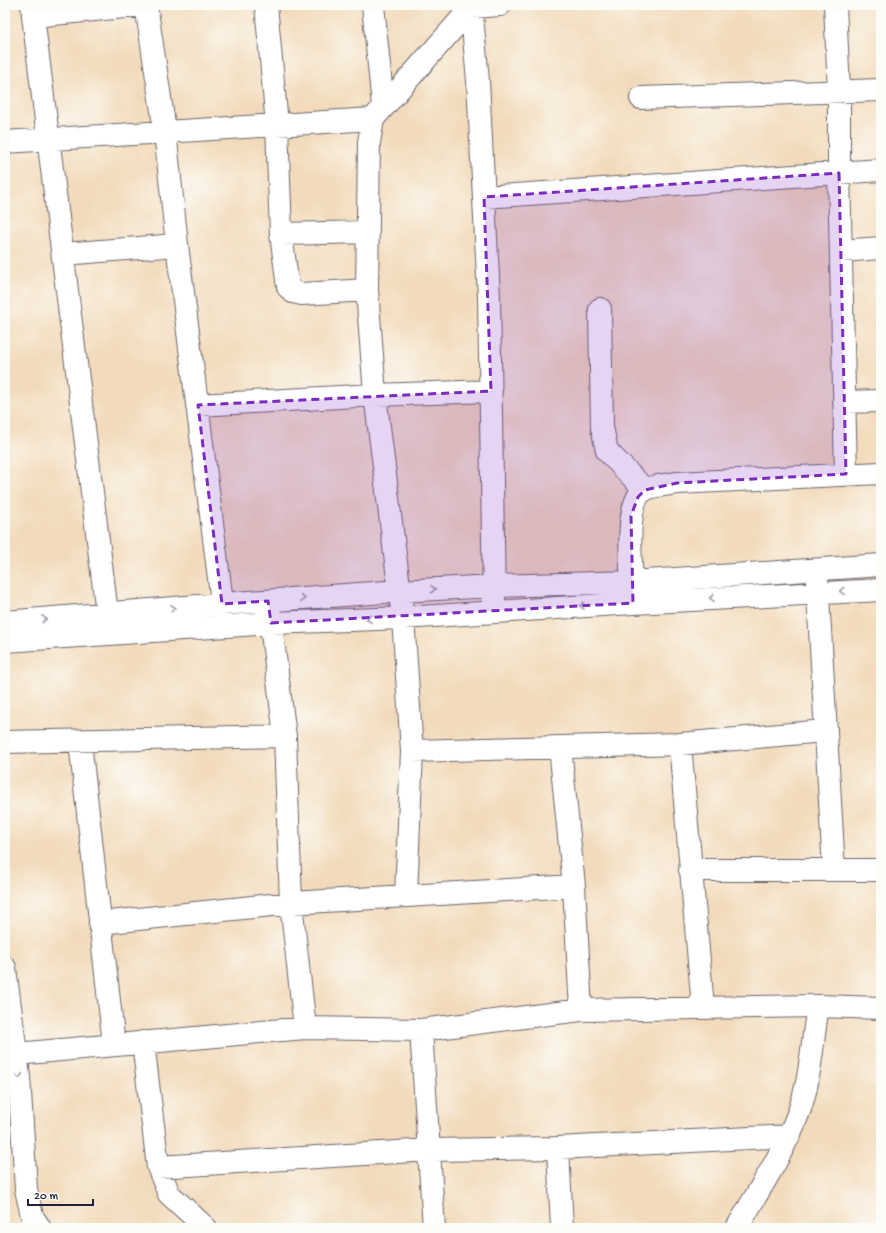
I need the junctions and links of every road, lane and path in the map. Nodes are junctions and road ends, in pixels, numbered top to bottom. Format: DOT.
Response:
graph roads {
  1 [pos="146,5"];
  2 [pos="266,5"];
  3 [pos="373,5"];
  4 [pos="500,5"];
  5 [pos="835,5"];
  6 [pos="472,6"];
  7 [pos="32,11"];
  8 [pos="881,90"];
  9 [pos="839,91"];
  10 [pos="641,98"];
  11 [pos="378,113"];
  12 [pos="277,125"];
  13 [pos="165,131"];
  14 [pos="49,138"];
  15 [pos="5,142"];
  16 [pos="881,170"];
  17 [pos="838,173"];
  18 [pos="484,197"];
  19 [pos="368,232"];
  20 [pos="281,234"];
  21 [pos="177,245"];
  22 [pos="881,248"];
  23 [pos="840,251"];
  24 [pos="63,254"];
  25 [pos="367,290"];
  26 [pos="600,309"];
  27 [pos="491,391"];
  28 [pos="375,395"];
  29 [pos="881,401"];
  30 [pos="844,402"];
  31 [pos="198,405"];
  32 [pos="881,473"];
  33 [pos="846,474"];
  34 [pos="645,490"];
  35 [pos="881,565"];
  36 [pos="816,569"];
  37 [pos="494,586"];
  38 [pos="881,590"];
  39 [pos="399,591"];
  40 [pos="632,592"];
  41 [pos="818,592"];
  42 [pos="268,601"];
  43 [pos="222,604"];
  44 [pos="495,611"];
  45 [pos="403,618"];
  46 [pos="5,622"];
  47 [pos="271,623"];
  48 [pos="109,624"];
  49 [pos="225,627"];
  50 [pos="5,641"];
  51 [pos="824,731"];
  52 [pos="285,736"];
  53 [pos="5,742"];
  54 [pos="80,742"];
  55 [pos="680,744"];
  56 [pos="560,747"];
  57 [pos="412,751"];
  58 [pos="690,870"];
  59 [pos="834,870"];
  60 [pos="881,870"];
  61 [pos="574,886"];
  62 [pos="406,896"];
  63 [pos="291,903"];
  64 [pos="100,923"];
  65 [pos="5,968"];
  66 [pos="818,1006"];
  67 [pos="703,1007"];
  68 [pos="881,1008"];
  69 [pos="581,1010"];
  70 [pos="305,1028"];
  71 [pos="421,1030"];
  72 [pos="143,1042"];
  73 [pos="114,1045"];
  74 [pos="11,1054"];
  75 [pos="789,1136"];
  76 [pos="558,1148"];
  77 [pos="429,1150"];
  78 [pos="158,1167"];
  79 [pos="30,1224"];
  80 [pos="206,1228"];
  81 [pos="434,1228"];
  82 [pos="562,1228"];
  83 [pos="737,1228"];
  1 -- 7 [label="street"];
  1 -- 13 [label="street"];
  2 -- 12 [label="street"];
  3 -- 11 [label="street"];
  4 -- 6 [label="street"];
  5 -- 9 [label="street"];
  6 -- 11 [label="street"];
  6 -- 18 [label="street"];
  7 -- 14 [label="street"];
  8 -- 9 [label="street"];
  9 -- 10 [label="street"];
  9 -- 17 [label="street"];
  11 -- 12 [label="street"];
  11 -- 19 [label="street"];
  12 -- 13 [label="street"];
  12 -- 20 [label="street"];
  13 -- 14 [label="street"];
  13 -- 21 [label="street"];
  14 -- 15 [label="street"];
  14 -- 24 [label="street"];
  16 -- 17 [label="street"];
  17 -- 18 [label="street"];
  17 -- 23 [label="street"];
  18 -- 27 [label="street"];
  19 -- 20 [label="street"];
  19 -- 25 [label="street"];
  20 -- 25 [label="street"];
  21 -- 24 [label="street"];
  21 -- 31 [label="street"];
  22 -- 23 [label="street"];
  23 -- 30 [label="street"];
  24 -- 48 [label="street"];
  25 -- 28 [label="street"];
  26 -- 34 [label="street"];
  27 -- 28 [label="street"];
  27 -- 37 [label="street"];
  28 -- 31 [label="street"];
  28 -- 39 [label="street"];
  29 -- 30 [label="street"];
  30 -- 33 [label="street"];
  31 -- 43 [label="street"];
  32 -- 33 [label="street"];
  33 -- 34 [label="street"];
  34 -- 40 [label="street"];
  35 -- 36 [label="street"];
  36 -- 40 [label="street"];
  36 -- 41 [label="street"];
  39 -- 37 [label="street, one-way"];
  37 -- 40 [label="street"];
  37 -- 44 [label="street"];
  38 -- 41 [label="street, one-way"];
  42 -- 39 [label="street, one-way"];
  39 -- 45 [label="street"];
  41 -- 40 [label="street, one-way"];
  40 -- 44 [label="street, one-way"];
  41 -- 51 [label="street"];
  42 -- 43 [label="street"];
  42 -- 47 [label="street"];
  48 -- 43 [label="street, one-way"];
  43 -- 49 [label="street"];
  44 -- 45 [label="street"];
  45 -- 47 [label="street, one-way"];
  45 -- 57 [label="street"];
  46 -- 48 [label="street, one-way"];
  47 -- 49 [label="street"];
  47 -- 52 [label="street"];
  48 -- 49 [label="street"];
  48 -- 50 [label="street"];
  51 -- 55 [label="street"];
  51 -- 59 [label="street"];
  52 -- 54 [label="street"];
  52 -- 63 [label="street"];
  53 -- 54 [label="street"];
  54 -- 64 [label="street"];
  55 -- 56 [label="street"];
  55 -- 58 [label="street"];
  56 -- 57 [label="street"];
  56 -- 61 [label="street"];
  57 -- 62 [label="street"];
  58 -- 59 [label="street"];
  58 -- 67 [label="street"];
  59 -- 60 [label="street"];
  61 -- 62 [label="street"];
  61 -- 69 [label="street"];
  62 -- 63 [label="street"];
  63 -- 64 [label="street"];
  63 -- 70 [label="street"];
  64 -- 73 [label="street"];
  65 -- 74 [label="street"];
  66 -- 67 [label="street"];
  66 -- 68 [label="street"];
  66 -- 75 [label="street"];
  67 -- 69 [label="street"];
  69 -- 71 [label="street"];
  70 -- 71 [label="street"];
  70 -- 72 [label="street"];
  71 -- 77 [label="street"];
  72 -- 73 [label="street"];
  72 -- 78 [label="street"];
  73 -- 74 [label="street"];
  74 -- 79 [label="street, one-way"];
  75 -- 76 [label="street"];
  75 -- 83 [label="street"];
  76 -- 77 [label="street"];
  76 -- 82 [label="street"];
  77 -- 78 [label="street"];
  77 -- 81 [label="street"];
  78 -- 80 [label="street"];
}
